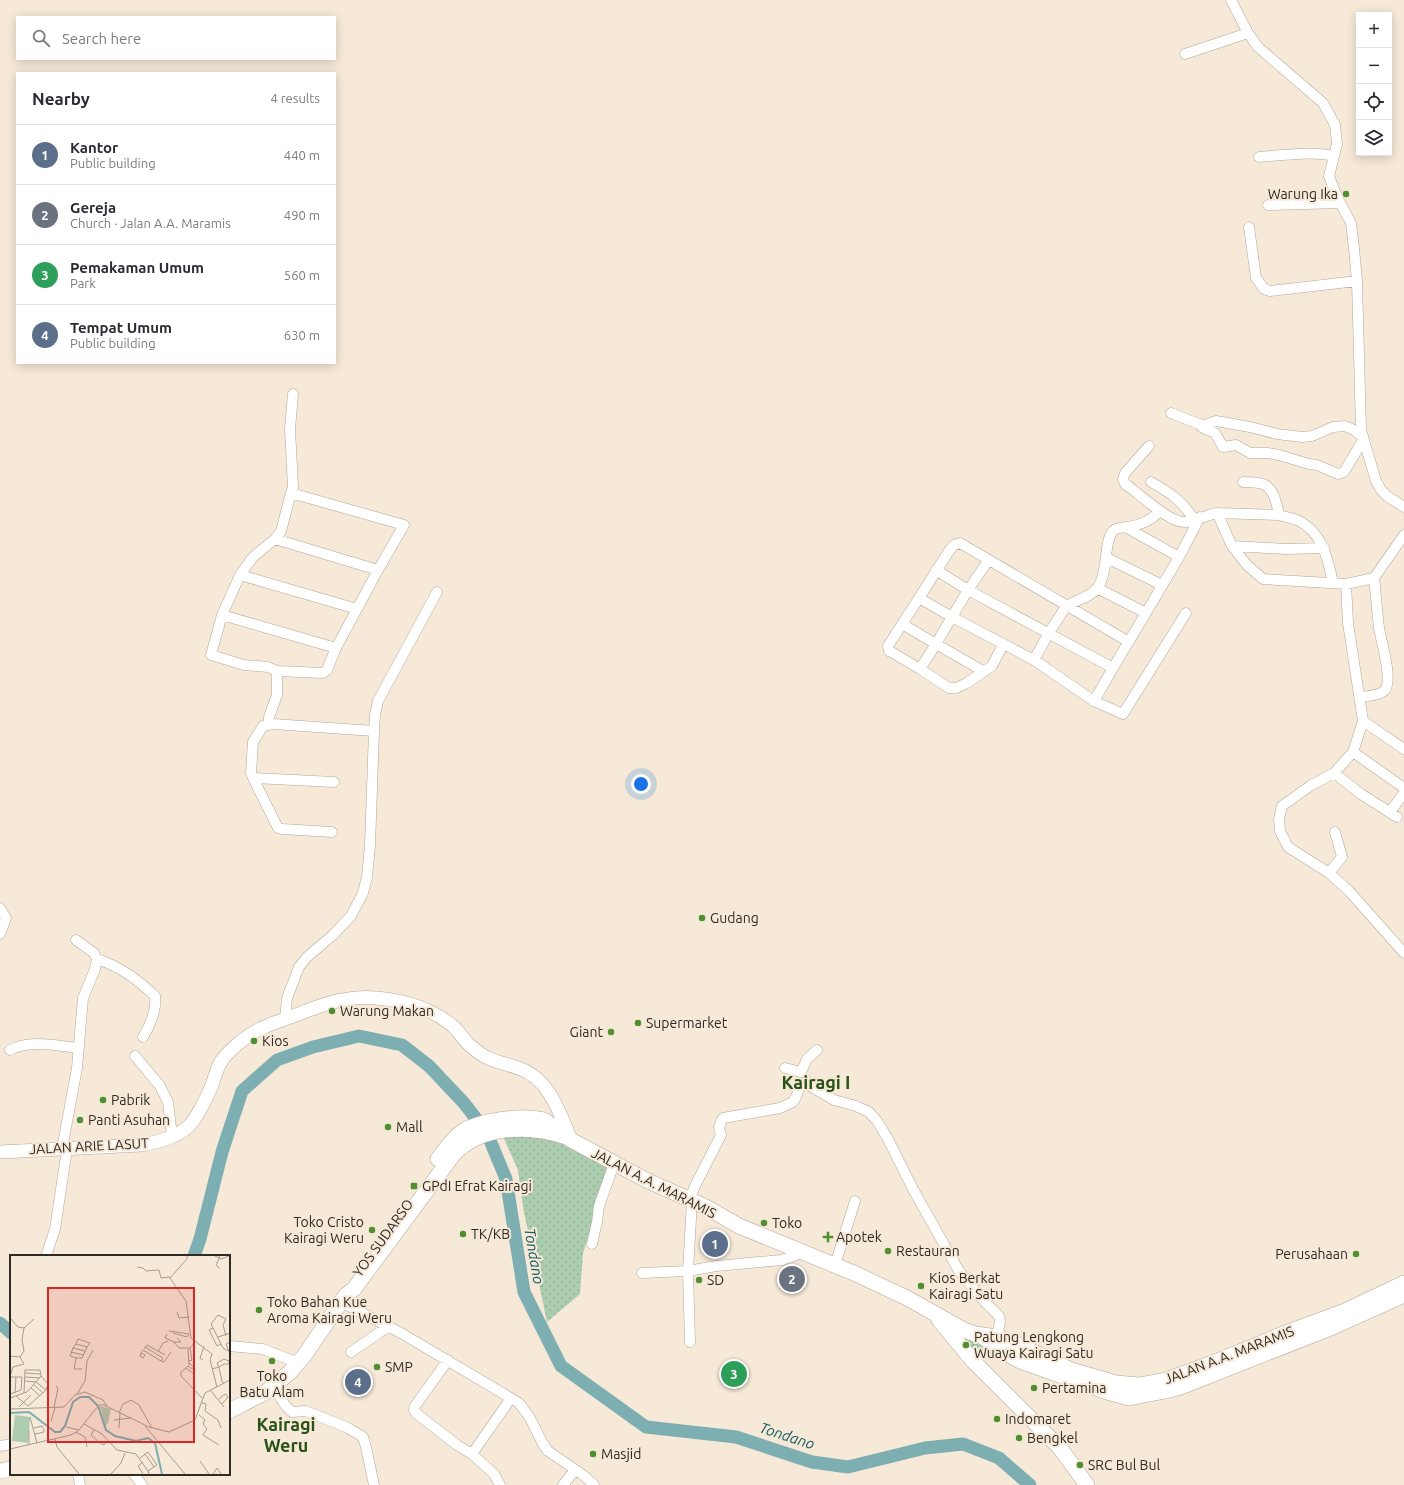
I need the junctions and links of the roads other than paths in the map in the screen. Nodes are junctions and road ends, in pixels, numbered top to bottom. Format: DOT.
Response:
graph roads {
  1 [pos="1231,0"];
  2 [pos="1248,33"];
  3 [pos="1184,54"];
  4 [pos="1334,156"];
  5 [pos="1259,157"];
  6 [pos="1340,203"];
  7 [pos="1268,205"];
  8 [pos="1249,227"];
  9 [pos="1357,281"];
  10 [pos="293,394"];
  11 [pos="1171,413"];
  12 [pos="1199,424"];
  13 [pos="1363,439"];
  14 [pos="1149,446"];
  15 [pos="1151,482"];
  16 [pos="1243,482"];
  17 [pos="291,494"];
  18 [pos="1404,507"];
  19 [pos="1160,511"];
  20 [pos="1217,514"];
  21 [pos="1279,515"];
  22 [pos="1197,518"];
  23 [pos="1127,528"];
  24 [pos="1404,535"];
  25 [pos="275,539"];
  26 [pos="1232,546"];
  27 [pos="1324,548"];
  28 [pos="1179,557"];
  29 [pos="1107,558"];
  30 [pos="988,561"];
  31 [pos="378,570"];
  32 [pos="936,570"];
  33 [pos="240,575"];
  34 [pos="1374,578"];
  35 [pos="1333,583"];
  36 [pos="1346,584"];
  37 [pos="1162,585"];
  38 [pos="1097,588"];
  39 [pos="968,590"];
  40 [pos="437,592"];
  41 [pos="919,598"];
  42 [pos="1066,606"];
  43 [pos="357,609"];
  44 [pos="1146,613"];
  45 [pos="1186,613"];
  46 [pos="222,615"];
  47 [pos="952,617"];
  48 [pos="902,624"];
  49 [pos="1048,633"];
  50 [pos="1129,642"];
  51 [pos="936,644"];
  52 [pos="1003,645"];
  53 [pos="336,648"];
  54 [pos="1034,660"];
  55 [pos="1113,668"];
  56 [pos="920,670"];
  57 [pos="277,671"];
  58 [pos="983,671"];
  59 [pos="1360,697"];
  60 [pos="1094,701"];
  61 [pos="1363,720"];
  62 [pos="268,725"];
  63 [pos="374,731"];
  64 [pos="1404,749"];
  65 [pos="1353,752"];
  66 [pos="1334,773"];
  67 [pos="253,778"];
  68 [pos="334,782"];
  69 [pos="1404,788"];
  70 [pos="1404,793"];
  71 [pos="332,832"];
  72 [pos="1335,832"];
  73 [pos="1329,873"];
  74 [pos="0,908"];
  75 [pos="0,934"];
  76 [pos="76,940"];
  77 [pos="1404,953"];
  78 [pos="97,959"];
  79 [pos="285,1019"];
  80 [pos="143,1037"];
  81 [pos="79,1048"];
  82 [pos="10,1050"];
  83 [pos="817,1050"];
  84 [pos="135,1056"];
  85 [pos="785,1068"];
  86 [pos="804,1076"];
  87 [pos="172,1136"];
  88 [pos="566,1138"];
  89 [pos="64,1149"];
  90 [pos="0,1152"];
  91 [pos="614,1164"];
  92 [pos="690,1200"];
  93 [pos="855,1201"];
  94 [pos="592,1244"];
  95 [pos="802,1253"];
  96 [pos="46,1255"];
  97 [pos="835,1265"];
  98 [pos="688,1271"];
  99 [pos="642,1273"];
  100 [pos="1404,1283"];
  101 [pos="1404,1295"];
  102 [pos="344,1298"];
  103 [pos="936,1315"];
  104 [pos="389,1326"];
  105 [pos="992,1341"];
  106 [pos="690,1342"];
  107 [pos="230,1346"];
  108 [pos="351,1352"];
  109 [pos="448,1360"];
  110 [pos="972,1361"];
  111 [pos="298,1363"];
  112 [pos="1221,1365"];
  113 [pos="274,1387"];
  114 [pos="511,1398"];
  115 [pos="230,1411"];
  116 [pos="10,1444"];
  117 [pos="0,1446"];
  118 [pos="472,1454"];
  119 [pos="10,1469"];
  120 [pos="575,1470"];
  121 [pos="0,1471"];
  122 [pos="78,1475"];
  123 [pos="135,1475"];
  124 [pos="141,1484"];
  125 [pos="80,1485"];
  126 [pos="374,1485"];
  127 [pos="500,1485"];
  128 [pos="563,1485"];
  129 [pos="594,1485"];
  130 [pos="1087,1485"];
  1 -- 2 [label="street"];
  2 -- 3 [label="street"];
  2 -- 4 [label="street"];
  4 -- 5 [label="street"];
  4 -- 6 [label="street"];
  6 -- 7 [label="street"];
  6 -- 9 [label="street"];
  8 -- 9 [label="street"];
  9 -- 13 [label="street"];
  10 -- 17 [label="street"];
  11 -- 12 [label="street"];
  12 -- 13 [label="street"];
  12 -- 13 [label="street"];
  13 -- 18 [label="street"];
  14 -- 19 [label="street"];
  15 -- 22 [label="street"];
  16 -- 21 [label="street"];
  17 -- 25 [label="street"];
  17 -- 31 [label="street"];
  19 -- 22 [label="street"];
  19 -- 23 [label="street"];
  20 -- 21 [label="street"];
  20 -- 22 [label="street"];
  20 -- 26 [label="street"];
  21 -- 27 [label="street"];
  22 -- 28 [label="street"];
  23 -- 28 [label="street"];
  23 -- 29 [label="street"];
  24 -- 34 [label="street"];
  25 -- 31 [label="street"];
  25 -- 33 [label="street"];
  26 -- 27 [label="street"];
  26 -- 35 [label="street"];
  27 -- 35 [label="street"];
  28 -- 37 [label="street"];
  29 -- 37 [label="street"];
  29 -- 38 [label="street"];
  30 -- 32 [label="street"];
  30 -- 39 [label="street"];
  30 -- 42 [label="street"];
  31 -- 43 [label="street"];
  32 -- 39 [label="street"];
  32 -- 41 [label="street"];
  33 -- 43 [label="street"];
  33 -- 46 [label="street"];
  34 -- 36 [label="street"];
  34 -- 59 [label="street"];
  35 -- 36 [label="street"];
  36 -- 59 [label="street"];
  37 -- 44 [label="street"];
  38 -- 42 [label="street"];
  38 -- 44 [label="street"];
  39 -- 47 [label="street"];
  39 -- 49 [label="street"];
  40 -- 63 [label="street"];
  41 -- 47 [label="street"];
  41 -- 48 [label="street"];
  42 -- 49 [label="street"];
  42 -- 50 [label="street"];
  43 -- 53 [label="street"];
  44 -- 50 [label="street"];
  45 -- 60 [label="street"];
  46 -- 53 [label="street"];
  46 -- 57 [label="street"];
  47 -- 51 [label="street"];
  47 -- 52 [label="street"];
  48 -- 51 [label="street"];
  48 -- 56 [label="street"];
  49 -- 54 [label="street"];
  49 -- 55 [label="street"];
  50 -- 55 [label="street"];
  51 -- 56 [label="street"];
  51 -- 58 [label="street"];
  52 -- 54 [label="street"];
  52 -- 58 [label="street"];
  53 -- 57 [label="street"];
  54 -- 60 [label="street"];
  55 -- 60 [label="street"];
  56 -- 58 [label="street"];
  57 -- 62 [label="street"];
  59 -- 61 [label="street"];
  61 -- 64 [label="street"];
  61 -- 65 [label="street"];
  62 -- 63 [label="street"];
  62 -- 67 [label="street"];
  63 -- 79 [label="street"];
  65 -- 66 [label="street"];
  65 -- 69 [label="street"];
  66 -- 70 [label="street"];
  66 -- 73 [label="street"];
  67 -- 68 [label="street"];
  67 -- 71 [label="street"];
  72 -- 73 [label="street"];
  73 -- 77 [label="street"];
  74 -- 75 [label="street"];
  76 -- 78 [label="street"];
  78 -- 80 [label="street"];
  78 -- 81 [label="street"];
  79 -- 87 [label="main road, JALAN ARIE LASUT"];
  79 -- 88 [label="main road, JALAN ARIE LASUT"];
  81 -- 82 [label="street"];
  81 -- 89 [label="street"];
  83 -- 86 [label="street"];
  84 -- 87 [label="street"];
  85 -- 86 [label="street"];
  86 -- 92 [label="street"];
  86 -- 105 [label="street"];
  87 -- 89 [label="main road, JALAN ARIE LASUT"];
  88 -- 91 [label="highway, JALAN A.A. MARAMIS"];
  88 -- 102 [label="highway, YOS SUDARSO"];
  89 -- 90 [label="main road, JALAN ARIE LASUT"];
  89 -- 96 [label="street"];
  91 -- 92 [label="highway, JALAN A.A. MARAMIS"];
  91 -- 94 [label="street"];
  92 -- 95 [label="highway, JALAN A.A. MARAMIS"];
  92 -- 98 [label="street"];
  93 -- 97 [label="street"];
  95 -- 97 [label="highway, JALAN A.A. MARAMIS"];
  95 -- 98 [label="street"];
  97 -- 103 [label="highway, JALAN A.A. MARAMIS"];
  98 -- 99 [label="street"];
  98 -- 106 [label="street"];
  100 -- 112 [label="highway, JALAN A.A. MARAMIS"];
  101 -- 112 [label="highway"];
  102 -- 104 [label="street"];
  102 -- 111 [label="highway, YOS SUDARSO"];
  103 -- 105 [label="highway, JALAN A.A. MARAMIS"];
  103 -- 110 [label="highway"];
  104 -- 108 [label="street"];
  104 -- 109 [label="street"];
  105 -- 110 [label="highway"];
  105 -- 112 [label="highway, JALAN A.A. MARAMIS"];
  107 -- 111 [label="street"];
  109 -- 114 [label="street"];
  109 -- 118 [label="street"];
  110 -- 130 [label="highway"];
  111 -- 113 [label="highway, YOS SUDARSO"];
  113 -- 115 [label="highway, YOS SUDARSO"];
  113 -- 126 [label="street"];
  114 -- 118 [label="street"];
  114 -- 120 [label="street"];
  116 -- 117 [label="street"];
  118 -- 127 [label="street"];
  119 -- 121 [label="highway"];
  120 -- 128 [label="street"];
  120 -- 129 [label="street"];
  122 -- 125 [label="street"];
  123 -- 124 [label="street"];
}
